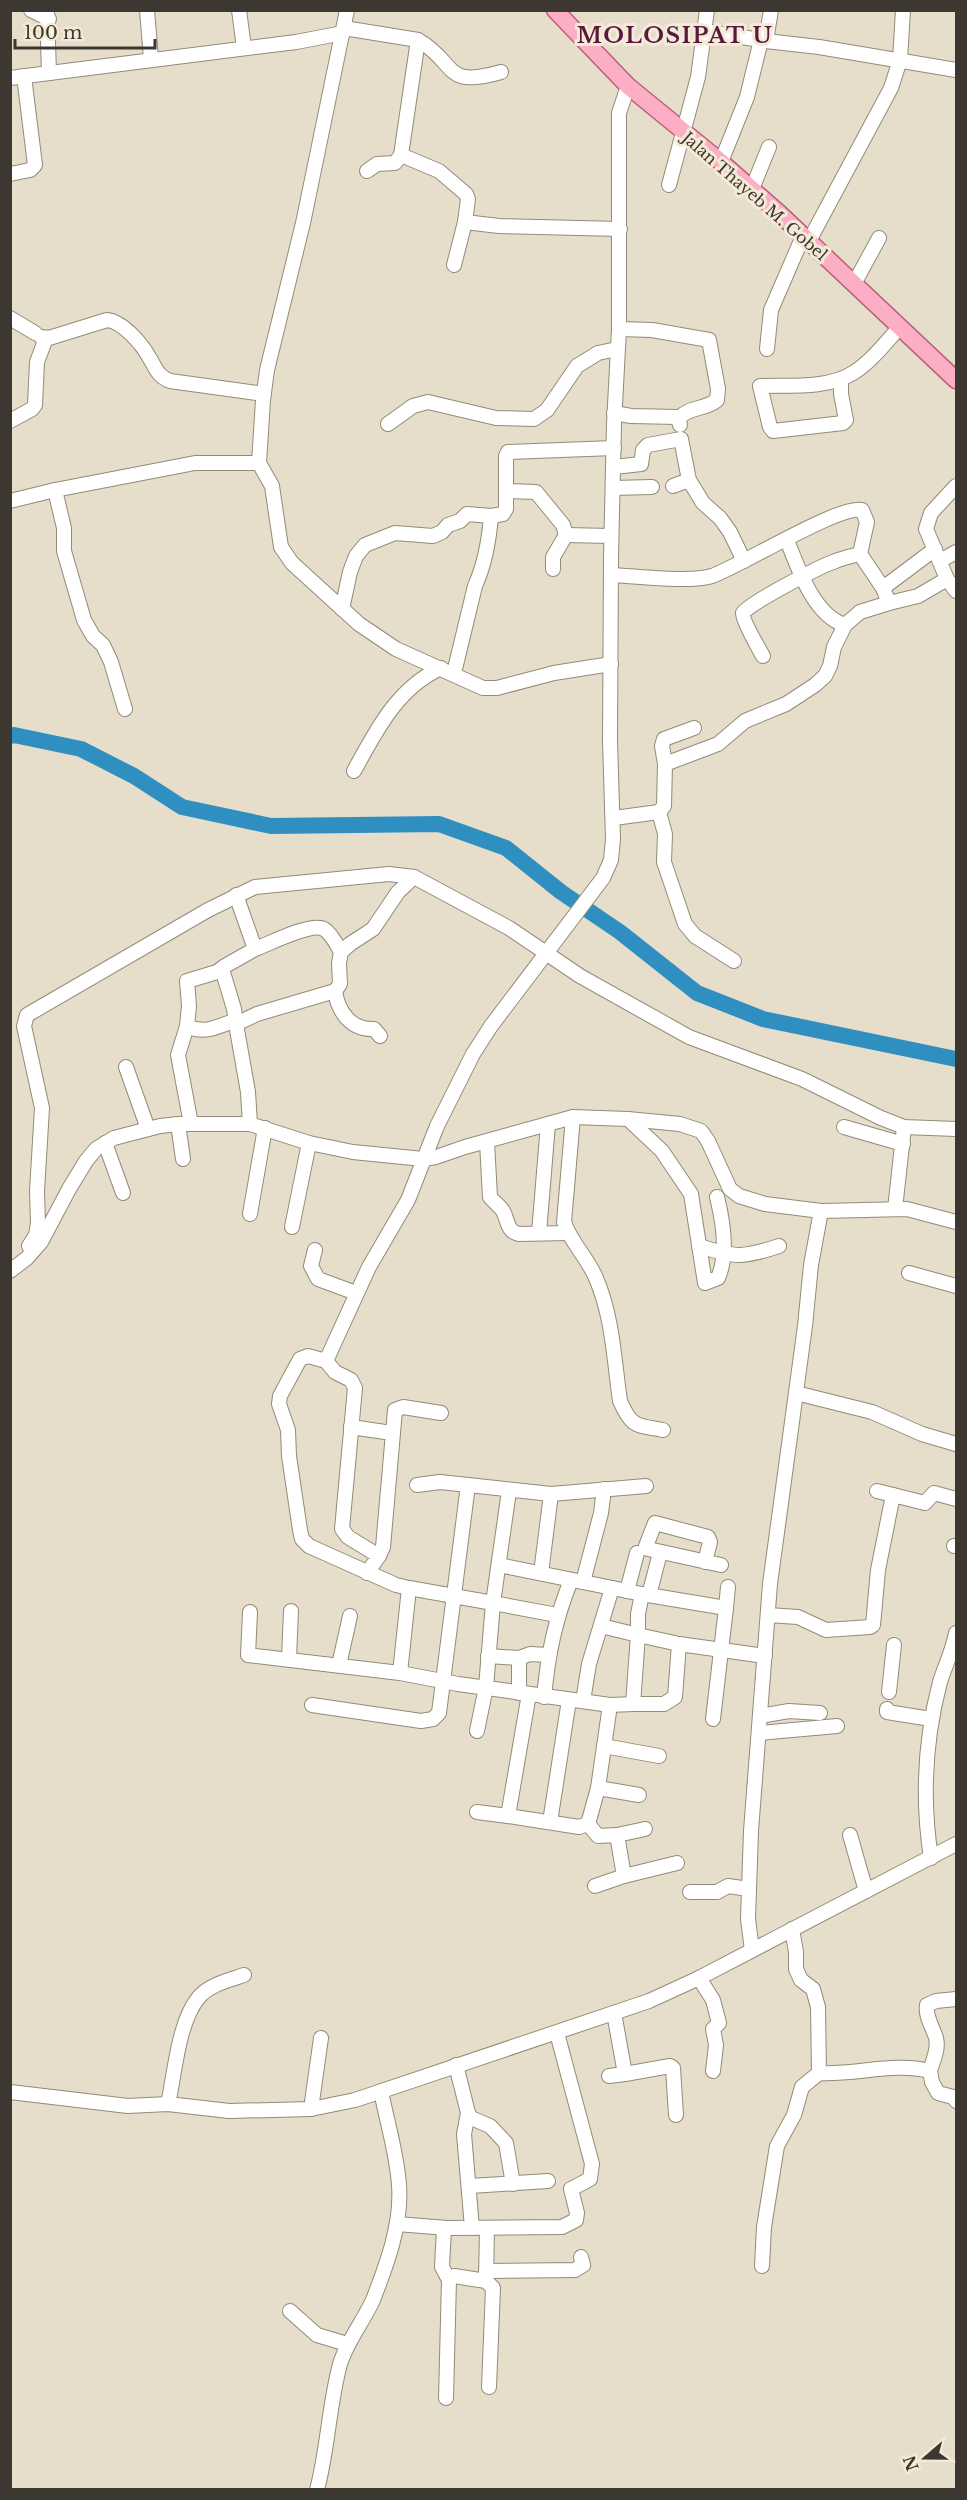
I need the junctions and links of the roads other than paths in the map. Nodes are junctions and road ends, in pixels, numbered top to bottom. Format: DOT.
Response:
graph roads {
  1 [pos="31,10"];
  2 [pos="147,10"];
  3 [pos="239,10"];
  4 [pos="347,10"];
  5 [pos="555,10"];
  6 [pos="707,10"];
  7 [pos="771,10"];
  8 [pos="903,10"];
  9 [pos="48,15"];
  10 [pos="343,30"];
  11 [pos="704,31"];
  12 [pos="418,40"];
  13 [pos="763,41"];
  14 [pos="244,48"];
  15 [pos="151,59"];
  16 [pos="900,60"];
  17 [pos="957,70"];
  18 [pos="501,72"];
  19 [pos="49,73"];
  20 [pos="17,77"];
  21 [pos="628,86"];
  22 [pos="683,132"];
  23 [pos="769,147"];
  24 [pos="401,155"];
  25 [pos="721,162"];
  26 [pos="367,171"];
  27 [pos="10,174"];
  28 [pos="669,185"];
  29 [pos="752,189"];
  30 [pos="465,222"];
  31 [pos="620,229"];
  32 [pos="806,238"];
  33 [pos="879,238"];
  34 [pos="454,265"];
  35 [pos="854,284"];
  36 [pos="10,318"];
  37 [pos="900,327"];
  38 [pos="619,329"];
  39 [pos="40,336"];
  40 [pos="617,349"];
  41 [pos="767,349"];
  42 [pos="841,379"];
  43 [pos="957,380"];
  44 [pos="264,394"];
  45 [pos="614,413"];
  46 [pos="679,418"];
  47 [pos="10,421"];
  48 [pos="388,424"];
  49 [pos="681,439"];
  50 [pos="614,448"];
  51 [pos="259,463"];
  52 [pos="614,467"];
  53 [pos="689,480"];
  54 [pos="672,486"];
  55 [pos="957,486"];
  56 [pos="652,487"];
  57 [pos="613,488"];
  58 [pos="55,490"];
  59 [pos="506,491"];
  60 [pos="10,501"];
  61 [pos="491,516"];
  62 [pos="566,535"];
  63 [pos="611,536"];
  64 [pos="787,540"];
  65 [pos="957,552"];
  66 [pos="860,554"];
  67 [pos="938,555"];
  68 [pos="744,561"];
  69 [pos="553,569"];
  70 [pos="611,575"];
  71 [pos="802,578"];
  72 [pos="947,579"];
  73 [pos="884,588"];
  74 [pos="957,591"];
  75 [pos="889,603"];
  76 [pos="342,609"];
  77 [pos="845,625"];
  78 [pos="763,656"];
  79 [pos="611,664"];
  80 [pos="441,668"];
  81 [pos="454,673"];
  82 [pos="125,709"];
  83 [pos="694,728"];
  84 [pos="665,764"];
  85 [pos="354,771"];
  86 [pos="659,812"];
  87 [pos="614,818"];
  88 [pos="414,878"];
  89 [pos="236,895"];
  90 [pos="255,949"];
  91 [pos="341,952"];
  92 [pos="546,954"];
  93 [pos="734,961"];
  94 [pos="222,969"];
  95 [pos="334,991"];
  96 [pos="236,1022"];
  97 [pos="187,1026"];
  98 [pos="380,1036"];
  99 [pos="126,1067"];
  100 [pos="573,1117"];
  101 [pos="628,1119"];
  102 [pos="184,1124"];
  103 [pos="250,1124"];
  104 [pos="548,1124"];
  105 [pos="844,1127"];
  106 [pos="904,1127"];
  107 [pos="265,1128"];
  108 [pos="148,1129"];
  109 [pos="957,1129"];
  110 [pos="487,1142"];
  111 [pos="105,1143"];
  112 [pos="309,1143"];
  113 [pos="903,1144"];
  114 [pos="183,1159"];
  115 [pos="423,1159"];
  116 [pos="730,1189"];
  117 [pos="123,1193"];
  118 [pos="717,1197"];
  119 [pos="693,1203"];
  120 [pos="896,1209"];
  121 [pos="821,1211"];
  122 [pos="250,1214"];
  123 [pos="957,1222"];
  124 [pos="292,1227"];
  125 [pos="539,1233"];
  126 [pos="568,1233"];
  127 [pos="699,1246"];
  128 [pos="779,1246"];
  129 [pos="315,1250"];
  130 [pos="723,1254"];
  131 [pos="10,1264"];
  132 [pos="10,1270"];
  133 [pos="909,1273"];
  134 [pos="957,1286"];
  135 [pos="356,1293"];
  136 [pos="326,1361"];
  137 [pos="796,1393"];
  138 [pos="441,1413"];
  139 [pos="351,1427"];
  140 [pos="663,1430"];
  141 [pos="392,1433"];
  142 [pos="957,1444"];
  143 [pos="417,1485"];
  144 [pos="468,1485"];
  145 [pos="646,1486"];
  146 [pos="604,1489"];
  147 [pos="509,1491"];
  148 [pos="877,1491"];
  149 [pos="551,1494"];
  150 [pos="893,1495"];
  151 [pos="957,1498"];
  152 [pos="637,1553"];
  153 [pos="660,1553"];
  154 [pos="379,1556"];
  155 [pos="705,1562"];
  156 [pos="499,1565"];
  157 [pos="721,1565"];
  158 [pos="367,1572"];
  159 [pos="541,1573"];
  160 [pos="577,1581"];
  161 [pos="728,1587"];
  162 [pos="409,1588"];
  163 [pos="612,1588"];
  164 [pos="627,1591"];
  165 [pos="645,1595"];
  166 [pos="453,1596"];
  167 [pos="494,1604"];
  168 [pos="726,1608"];
  169 [pos="291,1611"];
  170 [pos="250,1612"];
  171 [pos="557,1615"];
  172 [pos="768,1615"];
  173 [pos="350,1616"];
  174 [pos="601,1626"];
  175 [pos="957,1634"];
  176 [pos="638,1635"];
  177 [pos="679,1644"];
  178 [pos="894,1645"];
  179 [pos="722,1650"];
  180 [pos="548,1655"];
  181 [pos="488,1656"];
  182 [pos="765,1656"];
  183 [pos="289,1658"];
  184 [pos="519,1658"];
  185 [pos="339,1665"];
  186 [pos="951,1668"];
  187 [pos="400,1673"];
  188 [pos="441,1681"];
  189 [pos="486,1687"];
  190 [pos="889,1692"];
  191 [pos="524,1694"];
  192 [pos="544,1697"];
  193 [pos="569,1700"];
  194 [pos="584,1701"];
  195 [pos="633,1704"];
  196 [pos="312,1705"];
  197 [pos="610,1705"];
  198 [pos="887,1709"];
  199 [pos="820,1713"];
  200 [pos="760,1716"];
  201 [pos="713,1719"];
  202 [pos="932,1719"];
  203 [pos="837,1726"];
  204 [pos="477,1731"];
  205 [pos="759,1733"];
  206 [pos="604,1746"];
  207 [pos="659,1756"];
  208 [pos="598,1788"];
  209 [pos="639,1795"];
  210 [pos="477,1812"];
  211 [pos="508,1816"];
  212 [pos="550,1822"];
  213 [pos="588,1824"];
  214 [pos="645,1829"];
  215 [pos="850,1834"];
  216 [pos="617,1835"];
  217 [pos="957,1844"];
  218 [pos="931,1858"];
  219 [pos="676,1863"];
  220 [pos="624,1876"];
  221 [pos="595,1886"];
  222 [pos="749,1889"];
  223 [pos="866,1891"];
  224 [pos="690,1892"];
  225 [pos="792,1929"];
  226 [pos="752,1950"];
  227 [pos="244,1975"];
  228 [pos="699,1978"];
  229 [pos="957,1999"];
  230 [pos="614,2013"];
  231 [pos="556,2033"];
  232 [pos="321,2038"];
  233 [pos="456,2065"];
  234 [pos="930,2071"];
  235 [pos="713,2072"];
  236 [pos="819,2073"];
  237 [pos="625,2074"];
  238 [pos="609,2076"];
  239 [pos="381,2091"];
  240 [pos="10,2092"];
  241 [pos="957,2101"];
  242 [pos="168,2104"];
  243 [pos="311,2109"];
  244 [pos="468,2114"];
  245 [pos="676,2115"];
  246 [pos="548,2181"];
  247 [pos="513,2184"];
  248 [pos="470,2186"];
  249 [pos="397,2224"];
  250 [pos="444,2228"];
  251 [pos="472,2228"];
  252 [pos="487,2228"];
  253 [pos="581,2257"];
  254 [pos="762,2266"];
  255 [pos="486,2276"];
  256 [pos="449,2280"];
  257 [pos="290,2312"];
  258 [pos="347,2344"];
  259 [pos="489,2387"];
  260 [pos="446,2398"];
  261 [pos="317,2490"];
  1 -- 9 [label="street"];
  2 -- 15 [label="street"];
  3 -- 14 [label="street"];
  4 -- 10 [label="street"];
  5 -- 21 [label="main road, Jalan Thayeb M. Gobel"];
  6 -- 11 [label="street"];
  7 -- 13 [label="street"];
  8 -- 16 [label="street"];
  9 -- 19 [label="street"];
  10 -- 12 [label="street"];
  10 -- 14 [label="street"];
  10 -- 44 [label="street"];
  11 -- 13 [label="street"];
  11 -- 22 [label="street"];
  12 -- 18 [label="street"];
  12 -- 24 [label="street"];
  13 -- 16 [label="street"];
  13 -- 25 [label="street"];
  14 -- 15 [label="street"];
  15 -- 19 [label="street"];
  16 -- 17 [label="street"];
  16 -- 32 [label="street"];
  19 -- 20 [label="street"];
  20 -- 27 [label="street"];
  21 -- 22 [label="main road, Jalan Thayeb M. Gobel"];
  21 -- 31 [label="street"];
  22 -- 25 [label="main road, Jalan Thayeb M. Gobel"];
  22 -- 28 [label="street"];
  23 -- 29 [label="street"];
  24 -- 26 [label="street"];
  24 -- 30 [label="street"];
  25 -- 29 [label="main road, Jalan Thayeb M. Gobel"];
  29 -- 32 [label="main road, Jalan Thayeb M. Gobel"];
  30 -- 31 [label="street"];
  30 -- 34 [label="street"];
  31 -- 38 [label="street"];
  32 -- 35 [label="main road, Jalan Thayeb M. Gobel"];
  32 -- 41 [label="street"];
  33 -- 35 [label="street"];
  35 -- 37 [label="main road, Jalan Thayeb M. Gobel"];
  36 -- 39 [label="street"];
  37 -- 42 [label="street"];
  37 -- 43 [label="main road, Jalan Thayeb M. Gobel"];
  38 -- 40 [label="street"];
  38 -- 46 [label="street"];
  39 -- 44 [label="street"];
  39 -- 47 [label="street"];
  40 -- 45 [label="street"];
  40 -- 48 [label="street"];
  42 -- 42 [label="street"];
  44 -- 51 [label="street"];
  45 -- 46 [label="street"];
  45 -- 50 [label="street"];
  46 -- 49 [label="street"];
  49 -- 52 [label="street"];
  49 -- 53 [label="street"];
  50 -- 52 [label="street"];
  50 -- 59 [label="street"];
  51 -- 58 [label="street"];
  51 -- 76 [label="street"];
  52 -- 57 [label="street"];
  53 -- 54 [label="street"];
  53 -- 68 [label="street"];
  55 -- 67 [label="street"];
  56 -- 57 [label="street"];
  57 -- 63 [label="street"];
  58 -- 60 [label="street"];
  58 -- 82 [label="street"];
  59 -- 61 [label="street"];
  59 -- 62 [label="street"];
  61 -- 76 [label="street"];
  61 -- 81 [label="street"];
  62 -- 63 [label="street"];
  62 -- 69 [label="street"];
  63 -- 70 [label="street"];
  64 -- 66 [label="street"];
  64 -- 68 [label="street"];
  64 -- 71 [label="street"];
  65 -- 67 [label="street"];
  66 -- 71 [label="street"];
  66 -- 73 [label="street"];
  67 -- 72 [label="street"];
  67 -- 73 [label="street"];
  68 -- 70 [label="street"];
  70 -- 79 [label="street"];
  71 -- 77 [label="street"];
  71 -- 78 [label="street"];
  72 -- 74 [label="street"];
  72 -- 75 [label="street"];
  73 -- 75 [label="street"];
  75 -- 77 [label="street"];
  76 -- 80 [label="street"];
  77 -- 84 [label="street"];
  79 -- 81 [label="street"];
  79 -- 87 [label="street"];
  80 -- 81 [label="street"];
  80 -- 85 [label="street"];
  83 -- 84 [label="street"];
  84 -- 86 [label="street"];
  86 -- 87 [label="street"];
  86 -- 93 [label="street"];
  87 -- 92 [label="street"];
  88 -- 89 [label="street"];
  88 -- 91 [label="street"];
  88 -- 92 [label="street"];
  89 -- 90 [label="street"];
  89 -- 131 [label="street"];
  90 -- 91 [label="street"];
  90 -- 94 [label="street"];
  91 -- 95 [label="street"];
  92 -- 106 [label="street"];
  92 -- 115 [label="street"];
  94 -- 96 [label="street"];
  94 -- 97 [label="street"];
  95 -- 96 [label="street"];
  95 -- 98 [label="street"];
  96 -- 97 [label="street"];
  96 -- 103 [label="street"];
  97 -- 102 [label="street"];
  99 -- 108 [label="street"];
  100 -- 101 [label="street"];
  100 -- 104 [label="street"];
  100 -- 126 [label="street"];
  101 -- 116 [label="street"];
  101 -- 119 [label="street"];
  102 -- 103 [label="street"];
  102 -- 108 [label="street"];
  102 -- 114 [label="street"];
  103 -- 107 [label="street"];
  104 -- 110 [label="street"];
  104 -- 125 [label="street"];
  105 -- 113 [label="street"];
  106 -- 109 [label="street"];
  106 -- 113 [label="street"];
  107 -- 112 [label="street"];
  107 -- 122 [label="street"];
  108 -- 111 [label="street"];
  110 -- 115 [label="street"];
  110 -- 125 [label="street"];
  111 -- 117 [label="street"];
  111 -- 132 [label="street"];
  112 -- 115 [label="street"];
  112 -- 124 [label="street"];
  113 -- 120 [label="street"];
  115 -- 135 [label="street"];
  116 -- 118 [label="street"];
  116 -- 121 [label="street"];
  118 -- 119 [label="street"];
  118 -- 130 [label="street"];
  119 -- 127 [label="street"];
  120 -- 121 [label="street"];
  120 -- 123 [label="street"];
  121 -- 137 [label="street"];
  125 -- 126 [label="street"];
  126 -- 140 [label="street"];
  127 -- 130 [label="street"];
  127 -- 130 [label="street"];
  128 -- 130 [label="street"];
  129 -- 135 [label="street"];
  133 -- 134 [label="street"];
  135 -- 136 [label="street"];
  136 -- 139 [label="street"];
  136 -- 158 [label="street"];
  137 -- 142 [label="street"];
  137 -- 172 [label="street"];
  138 -- 141 [label="street"];
  139 -- 141 [label="street"];
  139 -- 154 [label="street"];
  141 -- 154 [label="street"];
  143 -- 144 [label="street"];
  144 -- 147 [label="street"];
  144 -- 166 [label="street"];
  145 -- 146 [label="street"];
  146 -- 149 [label="street"];
  146 -- 160 [label="street"];
  147 -- 149 [label="street"];
  147 -- 156 [label="street"];
  148 -- 150 [label="street"];
  149 -- 159 [label="street"];
  150 -- 151 [label="street"];
  150 -- 172 [label="street"];
  152 -- 164 [label="street"];
  153 -- 155 [label="street"];
  153 -- 155 [label="street"];
  153 -- 165 [label="street"];
  154 -- 158 [label="street"];
  155 -- 157 [label="street"];
  156 -- 159 [label="street"];
  156 -- 167 [label="street"];
  158 -- 162 [label="street"];
  159 -- 160 [label="street"];
  160 -- 163 [label="street"];
  160 -- 171 [label="street"];
  161 -- 168 [label="street"];
  162 -- 166 [label="street"];
  162 -- 187 [label="street"];
  163 -- 164 [label="street"];
  163 -- 174 [label="street"];
  164 -- 165 [label="street"];
  165 -- 168 [label="street"];
  165 -- 176 [label="street"];
  166 -- 167 [label="street"];
  166 -- 188 [label="street"];
  167 -- 171 [label="street"];
  167 -- 181 [label="street"];
  168 -- 179 [label="street"];
  169 -- 183 [label="street"];
  170 -- 183 [label="street"];
  171 -- 180 [label="street"];
  172 -- 182 [label="street"];
  173 -- 185 [label="street"];
  174 -- 176 [label="street"];
  174 -- 194 [label="street"];
  175 -- 186 [label="street"];
  176 -- 177 [label="street"];
  176 -- 195 [label="street"];
  177 -- 179 [label="street"];
  177 -- 195 [label="street"];
  178 -- 190 [label="street"];
  179 -- 182 [label="street"];
  179 -- 201 [label="street"];
  180 -- 184 [label="street"];
  180 -- 192 [label="street"];
  181 -- 184 [label="street"];
  181 -- 189 [label="street"];
  182 -- 200 [label="street"];
  183 -- 185 [label="street"];
  184 -- 191 [label="street"];
  185 -- 187 [label="street"];
  186 -- 202 [label="street"];
  187 -- 188 [label="street"];
  188 -- 189 [label="street"];
  188 -- 196 [label="street"];
  189 -- 191 [label="street"];
  189 -- 204 [label="street"];
  191 -- 192 [label="street"];
  191 -- 211 [label="street"];
  192 -- 193 [label="street"];
  193 -- 194 [label="street"];
  193 -- 212 [label="street"];
  194 -- 197 [label="street"];
  195 -- 197 [label="street"];
  197 -- 206 [label="street"];
  198 -- 202 [label="street"];
  199 -- 200 [label="street"];
  200 -- 205 [label="street"];
  202 -- 218 [label="street"];
  203 -- 205 [label="street"];
  205 -- 222 [label="street"];
  206 -- 207 [label="street"];
  206 -- 208 [label="street"];
  208 -- 209 [label="street"];
  208 -- 213 [label="street"];
  210 -- 211 [label="street"];
  211 -- 212 [label="street"];
  212 -- 213 [label="street"];
  213 -- 216 [label="street"];
  214 -- 216 [label="street"];
  215 -- 223 [label="street"];
  216 -- 220 [label="street"];
  217 -- 218 [label="street"];
  218 -- 223 [label="street"];
  219 -- 220 [label="street"];
  220 -- 221 [label="street"];
  222 -- 224 [label="street"];
  222 -- 226 [label="street"];
  223 -- 225 [label="street"];
  225 -- 226 [label="street"];
  225 -- 236 [label="street"];
  226 -- 228 [label="street"];
  227 -- 242 [label="street"];
  228 -- 230 [label="street"];
  228 -- 235 [label="street"];
  229 -- 234 [label="street"];
  230 -- 231 [label="street"];
  230 -- 237 [label="street"];
  231 -- 233 [label="street"];
  231 -- 252 [label="street"];
  232 -- 243 [label="street"];
  233 -- 239 [label="street"];
  233 -- 244 [label="street"];
  234 -- 236 [label="street"];
  234 -- 241 [label="street"];
  236 -- 254 [label="street"];
  237 -- 238 [label="street"];
  237 -- 245 [label="street"];
  239 -- 243 [label="street"];
  239 -- 249 [label="street"];
  240 -- 242 [label="street"];
  242 -- 243 [label="street"];
  244 -- 247 [label="street"];
  244 -- 248 [label="street"];
  246 -- 247 [label="street"];
  247 -- 248 [label="street"];
  248 -- 251 [label="street"];
  249 -- 250 [label="street"];
  249 -- 258 [label="street"];
  250 -- 251 [label="street"];
  250 -- 256 [label="street"];
  251 -- 252 [label="street"];
  252 -- 255 [label="street"];
  253 -- 255 [label="street"];
  255 -- 256 [label="street"];
  255 -- 259 [label="street"];
  256 -- 260 [label="street"];
  257 -- 258 [label="street"];
  258 -- 261 [label="street"];
}
